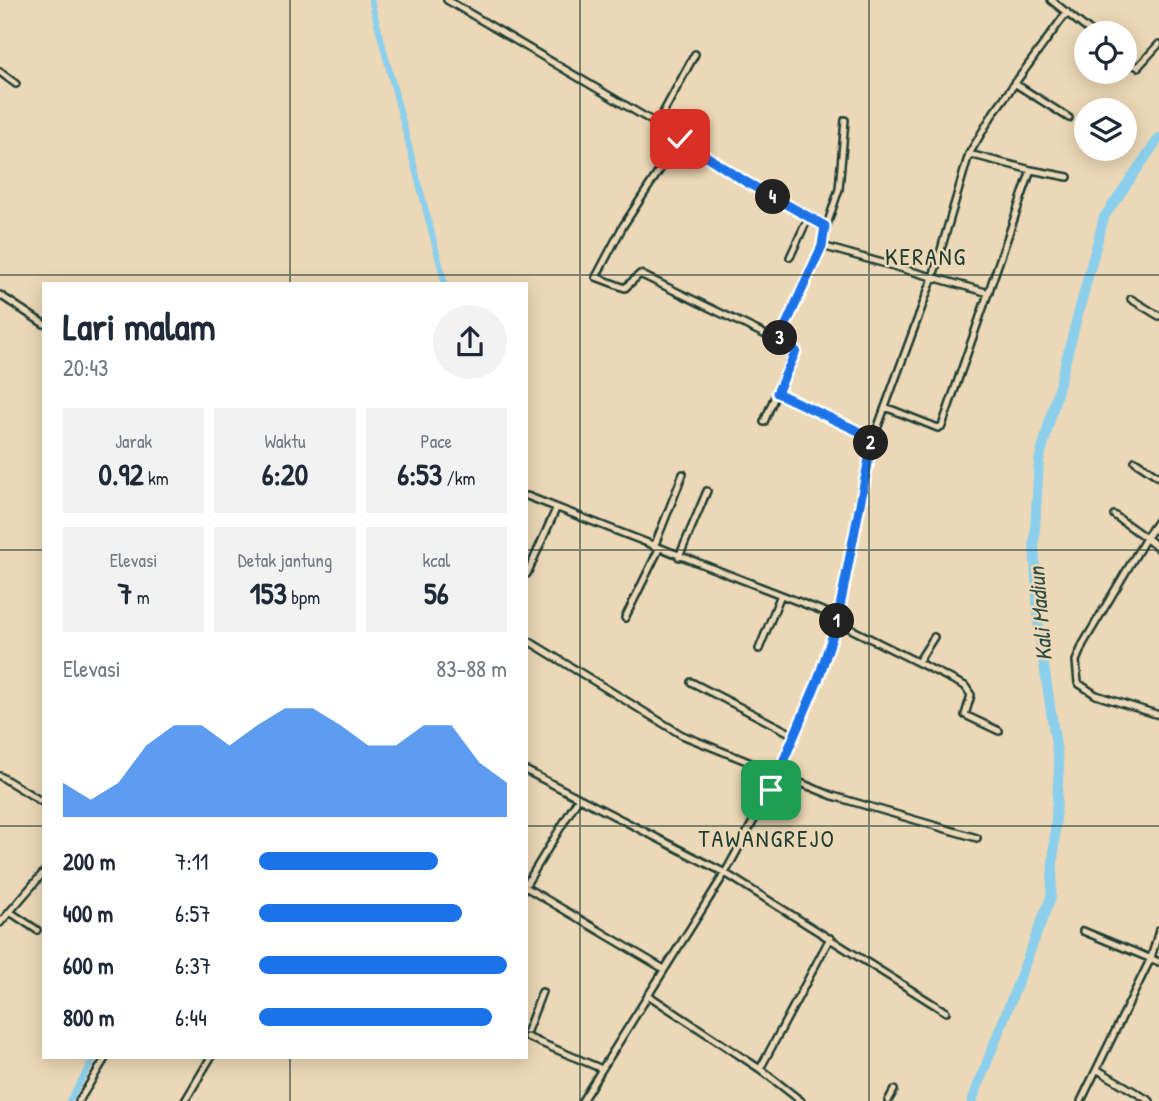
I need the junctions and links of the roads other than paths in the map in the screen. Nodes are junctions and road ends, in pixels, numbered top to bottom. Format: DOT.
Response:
graph roads {
  1 [pos="447,0"];
  2 [pos="1051,0"];
  3 [pos="1067,12"];
  4 [pos="1078,21"];
  5 [pos="1159,44"];
  6 [pos="695,54"];
  7 [pos="1137,67"];
  8 [pos="0,72"];
  9 [pos="1014,83"];
  10 [pos="16,84"];
  11 [pos="1069,118"];
  12 [pos="845,120"];
  13 [pos="657,124"];
  14 [pos="680,139"];
  15 [pos="969,154"];
  16 [pos="1031,170"];
  17 [pos="1068,177"];
  18 [pos="809,216"];
  19 [pos="826,228"];
  20 [pos="822,246"];
  21 [pos="790,257"];
  22 [pos="933,277"];
  23 [pos="989,293"];
  24 [pos="0,295"];
  25 [pos="1131,299"];
  26 [pos="1159,316"];
  27 [pos="42,323"];
  28 [pos="779,340"];
  29 [pos="777,393"];
  30 [pos="885,407"];
  31 [pos="764,422"];
  32 [pos="873,438"];
  33 [pos="1135,461"];
  34 [pos="683,474"];
  35 [pos="1159,477"];
  36 [pos="707,491"];
  37 [pos="528,496"];
  38 [pos="556,509"];
  39 [pos="1114,515"];
  40 [pos="1159,520"];
  41 [pos="1146,538"];
  42 [pos="656,548"];
  43 [pos="1159,548"];
  44 [pos="679,557"];
  45 [pos="528,572"];
  46 [pos="780,597"];
  47 [pos="625,618"];
  48 [pos="837,620"];
  49 [pos="934,636"];
  50 [pos="528,641"];
  51 [pos="759,649"];
  52 [pos="918,662"];
  53 [pos="691,682"];
  54 [pos="1159,715"];
  55 [pos="999,731"];
  56 [pos="794,735"];
  57 [pos="528,772"];
  58 [pos="0,776"];
  59 [pos="778,776"];
  60 [pos="578,799"];
  61 [pos="42,802"];
  62 [pos="977,838"];
  63 [pos="725,873"];
  64 [pos="42,874"];
  65 [pos="528,884"];
  66 [pos="528,887"];
  67 [pos="0,911"];
  68 [pos="8,913"];
  69 [pos="0,923"];
  70 [pos="37,930"];
  71 [pos="1083,930"];
  72 [pos="1159,930"];
  73 [pos="830,938"];
  74 [pos="1151,958"];
  75 [pos="1159,962"];
  76 [pos="664,969"];
  77 [pos="542,992"];
  78 [pos="648,995"];
  79 [pos="946,1012"];
  80 [pos="528,1028"];
  81 [pos="528,1037"];
  82 [pos="105,1059"];
  83 [pos="210,1059"];
  84 [pos="602,1069"];
  85 [pos="760,1069"];
  86 [pos="1098,1070"];
  87 [pos="894,1090"];
  88 [pos="79,1101"];
  89 [pos="185,1101"];
  90 [pos="582,1101"];
  91 [pos="801,1101"];
  92 [pos="888,1101"];
  93 [pos="1081,1101"];
  94 [pos="1150,1101"];
  1 -- 13 [label="street"];
  2 -- 3 [label="street"];
  3 -- 4 [label="street"];
  3 -- 9 [label="street"];
  5 -- 7 [label="street"];
  6 -- 13 [label="street"];
  8 -- 10 [label="street"];
  9 -- 11 [label="street"];
  9 -- 15 [label="street"];
  12 -- 19 [label="street"];
  13 -- 14 [label="street"];
  14 -- 18 [label="street"];
  14 -- 28 [label="street"];
  15 -- 16 [label="street"];
  15 -- 22 [label="street"];
  16 -- 17 [label="street"];
  16 -- 23 [label="street"];
  18 -- 19 [label="street"];
  18 -- 21 [label="street"];
  19 -- 20 [label="street"];
  20 -- 22 [label="street"];
  20 -- 28 [label="street"];
  22 -- 23 [label="street"];
  22 -- 30 [label="street"];
  23 -- 30 [label="street"];
  24 -- 27 [label="street"];
  25 -- 26 [label="street"];
  28 -- 29 [label="street"];
  29 -- 31 [label="street"];
  29 -- 32 [label="street"];
  30 -- 32 [label="street"];
  32 -- 48 [label="street"];
  33 -- 35 [label="street"];
  34 -- 42 [label="street"];
  36 -- 44 [label="street"];
  37 -- 38 [label="street"];
  38 -- 42 [label="street"];
  38 -- 45 [label="street"];
  39 -- 41 [label="street"];
  40 -- 41 [label="street"];
  41 -- 43 [label="street"];
  41 -- 54 [label="street"];
  42 -- 44 [label="street"];
  42 -- 47 [label="street"];
  44 -- 46 [label="street"];
  46 -- 48 [label="street"];
  46 -- 51 [label="street"];
  48 -- 52 [label="street"];
  48 -- 56 [label="street"];
  49 -- 52 [label="street"];
  50 -- 59 [label="street"];
  52 -- 55 [label="street"];
  53 -- 56 [label="street"];
  56 -- 59 [label="street"];
  57 -- 60 [label="street"];
  58 -- 61 [label="street"];
  59 -- 62 [label="street"];
  59 -- 63 [label="street"];
  60 -- 63 [label="street"];
  60 -- 65 [label="street"];
  63 -- 73 [label="street"];
  63 -- 76 [label="street"];
  64 -- 68 [label="street"];
  66 -- 76 [label="street"];
  67 -- 68 [label="street"];
  68 -- 69 [label="street"];
  68 -- 70 [label="street"];
  71 -- 74 [label="street"];
  72 -- 74 [label="street"];
  73 -- 79 [label="street"];
  73 -- 85 [label="street"];
  74 -- 75 [label="street"];
  74 -- 86 [label="street"];
  76 -- 78 [label="street"];
  77 -- 80 [label="street"];
  78 -- 84 [label="street"];
  78 -- 85 [label="street"];
  81 -- 84 [label="street"];
  82 -- 88 [label="street"];
  83 -- 89 [label="street"];
  84 -- 90 [label="street"];
  85 -- 91 [label="street"];
  86 -- 93 [label="street"];
  86 -- 94 [label="street"];
  87 -- 92 [label="street"];
}
